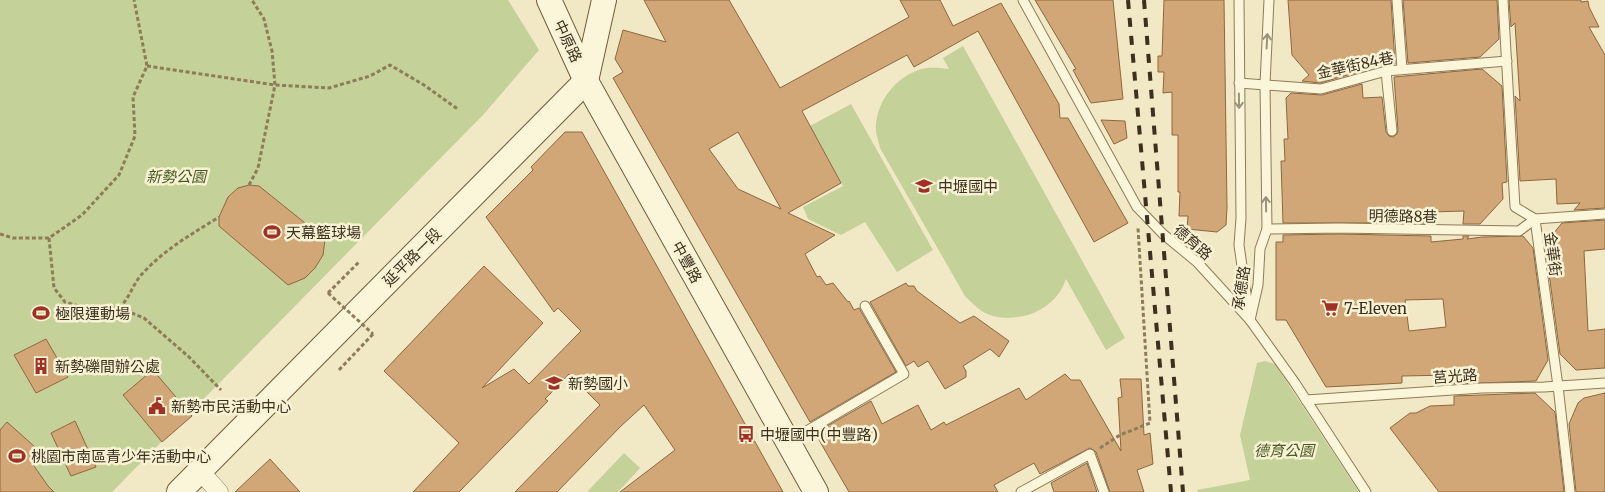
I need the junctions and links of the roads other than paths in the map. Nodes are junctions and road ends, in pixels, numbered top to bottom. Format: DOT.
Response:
graph roads {
  1 [pos="549,0"];
  2 [pos="604,0"];
  3 [pos="1024,0"];
  4 [pos="1240,0"];
  5 [pos="1269,0"];
  6 [pos="1397,0"];
  7 [pos="1502,0"];
  8 [pos="1507,61"];
  9 [pos="1402,69"];
  10 [pos="1386,71"];
  11 [pos="586,81"];
  12 [pos="1239,83"];
  13 [pos="1265,84"];
  14 [pos="1392,131"];
  15 [pos="1605,214"];
  16 [pos="1535,219"];
  17 [pos="1267,229"];
  18 [pos="865,306"];
  19 [pos="1250,320"];
  20 [pos="1605,383"];
  21 [pos="1558,386"];
  22 [pos="1306,400"];
  23 [pos="788,442"];
  24 [pos="200,471"];
  25 [pos="810,486"];
  26 [pos="179,492"];
  27 [pos="219,492"];
  28 [pos="828,492"];
  29 [pos="1021,492"];
  30 [pos="1104,492"];
  31 [pos="1366,492"];
  32 [pos="1570,492"];
  1 -- 11 [label="main road, 中原路"];
  2 -- 11 [label="main road"];
  3 -- 19 [label="lane, 德育路"];
  4 -- 12 [label="lane, 承德路"];
  13 -- 5 [label="lane, 承德路, one-way"];
  6 -- 9 [label="lane"];
  7 -- 8 [label="lane, 金華街"];
  8 -- 9 [label="lane, 金華街84巷"];
  8 -- 16 [label="lane, 金華街"];
  9 -- 10 [label="lane, 金華街84巷"];
  10 -- 13 [label="lane, 金華街84巷"];
  10 -- 14 [label="lane"];
  11 -- 23 [label="main road, 中豐路"];
  11 -- 24 [label="main road, 延平路一段"];
  12 -- 13 [label="lane, 金華街84巷"];
  12 -- 19 [label="lane, 承德路, one-way"];
  17 -- 13 [label="lane, 承德路, one-way"];
  15 -- 16 [label="lane"];
  16 -- 17 [label="lane, 明德路8巷"];
  16 -- 21 [label="lane, 金華街"];
  17 -- 19 [label="lane, 承德路"];
  18 -- 23 [label="lane"];
  19 -- 22 [label="lane, 德育路"];
  20 -- 21 [label="lane, 莒光路"];
  21 -- 22 [label="lane, 莒光路"];
  21 -- 32 [label="lane, 金華街"];
  22 -- 31 [label="lane, 德育路"];
  23 -- 25 [label="main road, 中豐路"];
  24 -- 26 [label="main road, 延平路一段"];
  24 -- 27 [label="street"];
  25 -- 28 [label="lane"];
  29 -- 30 [label="lane"];
}
